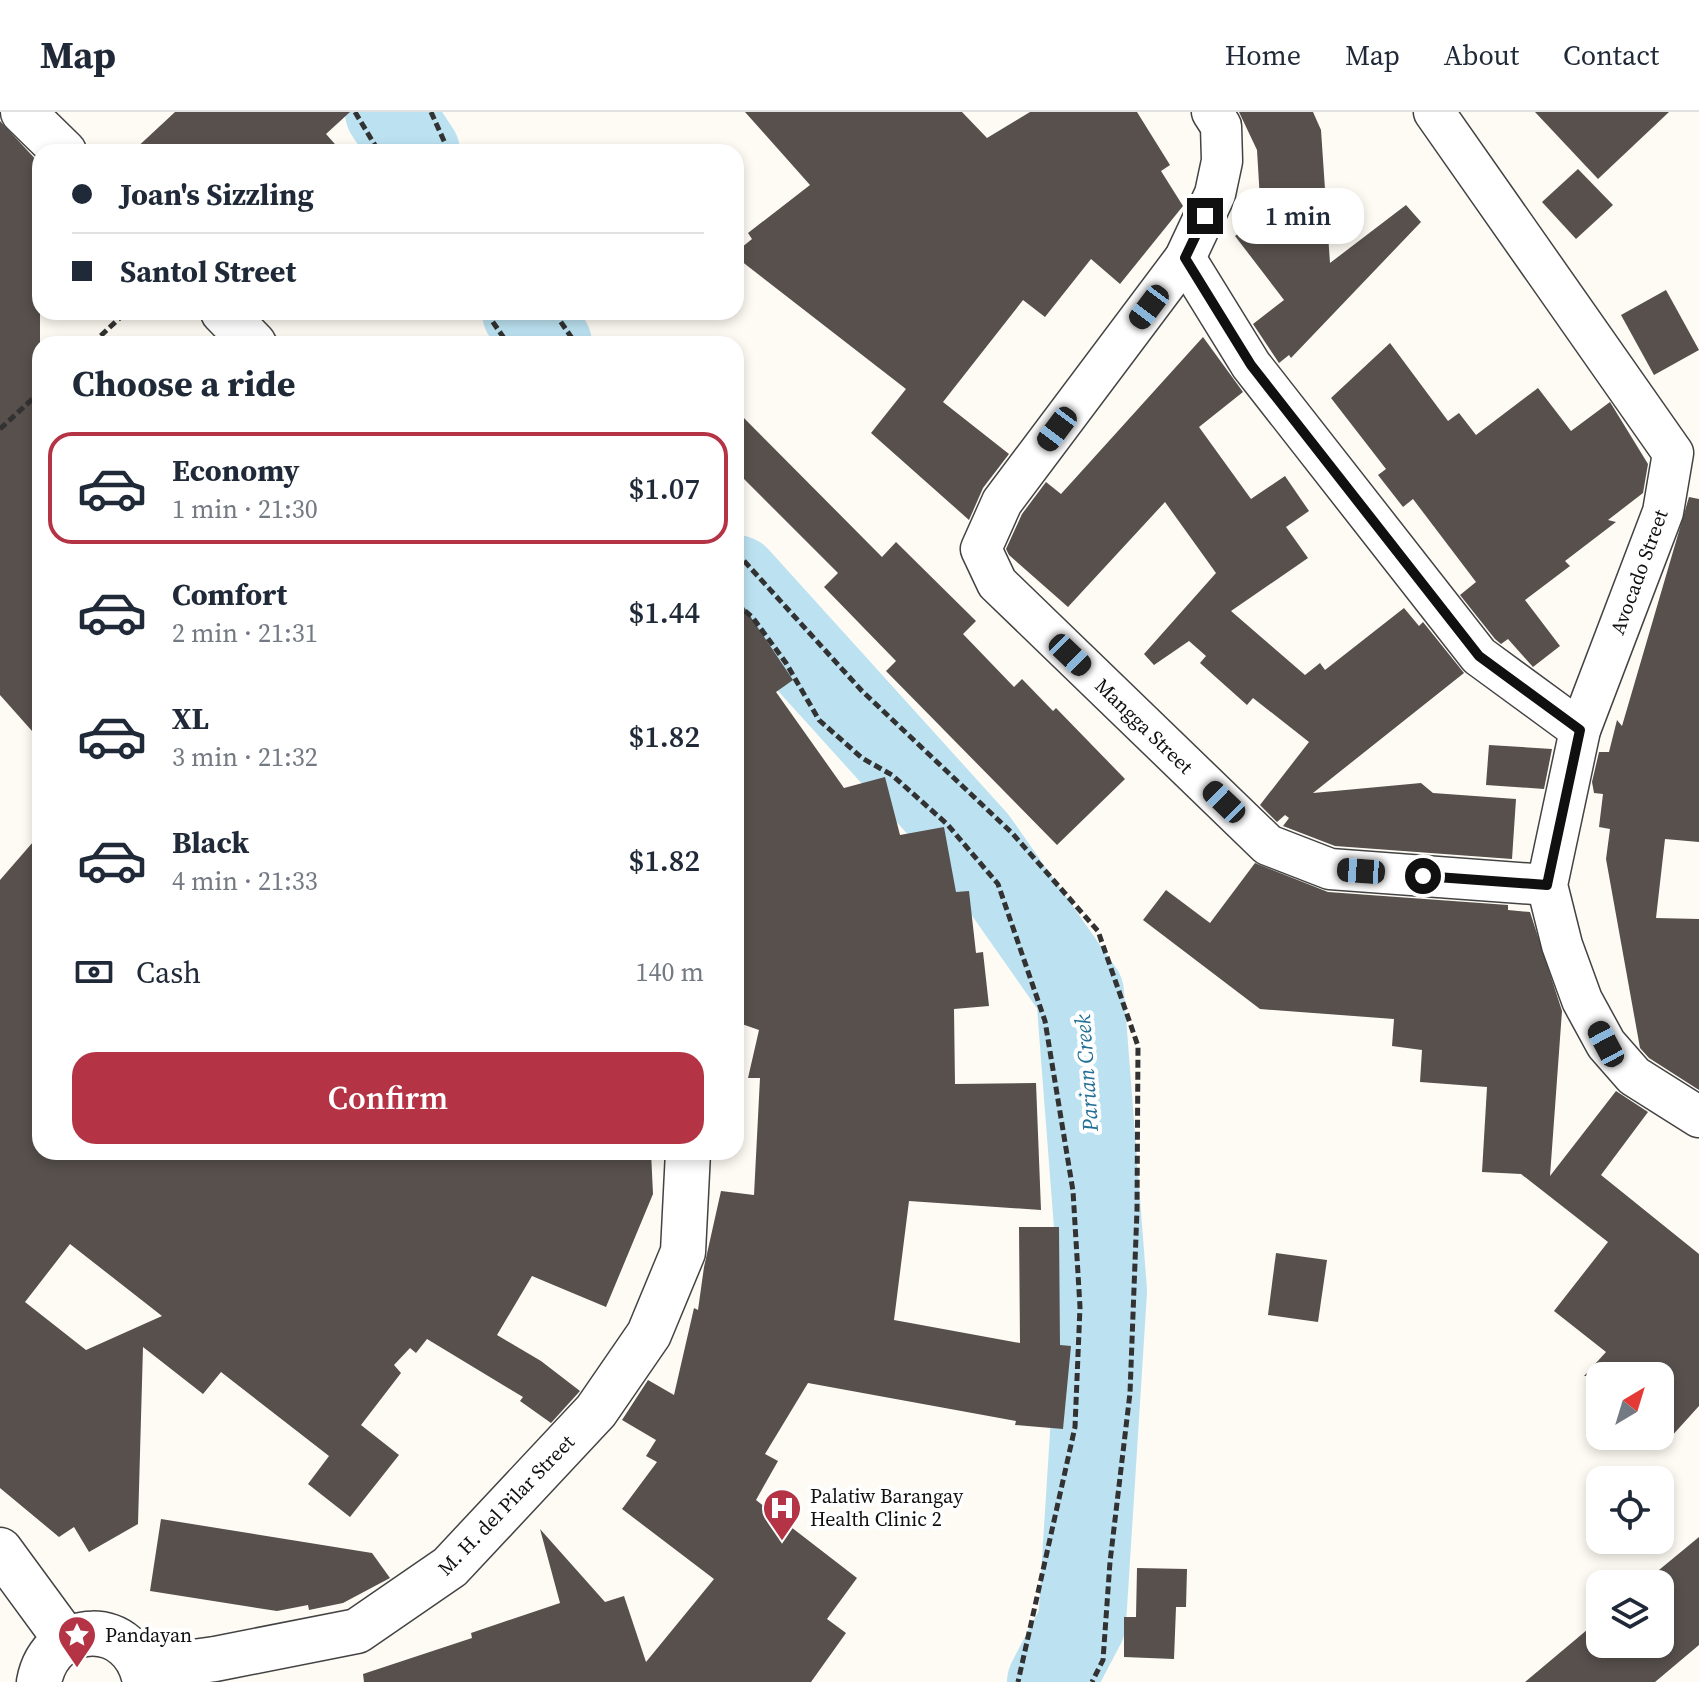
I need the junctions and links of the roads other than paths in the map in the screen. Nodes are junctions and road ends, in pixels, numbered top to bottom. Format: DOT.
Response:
graph roads {
  1 [pos="23,112"];
  2 [pos="1212,112"];
  3 [pos="1434,112"];
  4 [pos="56,144"];
  5 [pos="1185,258"];
  6 [pos="231,320"];
  7 [pos="246,336"];
  8 [pos="1580,730"];
  9 [pos="1547,885"];
  10 [pos="1699,1117"];
  11 [pos="688,1160"];
  12 [pos="0,1550"];
  13 [pos="66,1640"];
  14 [pos="144,1675"];
  15 [pos="39,1682"];
  1 -- 4 [label="street"];
  2 -- 5 [label="street, Mangga Street"];
  3 -- 8 [label="street, Avocado Street"];
  5 -- 8 [label="street"];
  5 -- 9 [label="street, Mangga Street"];
  6 -- 7 [label="street"];
  8 -- 9 [label="street, Avocado Street"];
  9 -- 10 [label="street, Avocado Street"];
  11 -- 14 [label="street, M. H. del Pilar Street"];
  12 -- 13 [label="street"];
  13 -- 14 [label="street"];
  13 -- 15 [label="street"];
}
